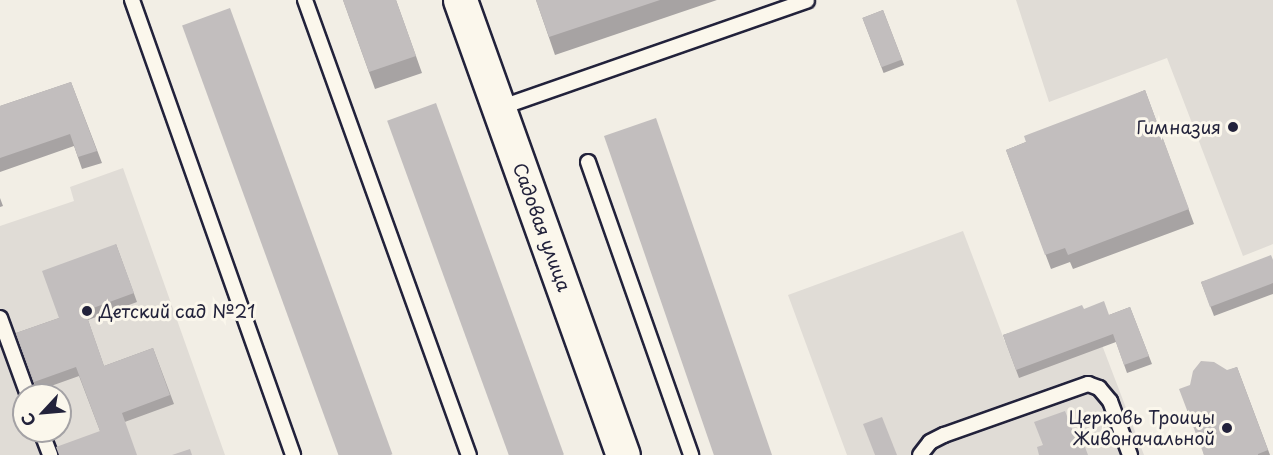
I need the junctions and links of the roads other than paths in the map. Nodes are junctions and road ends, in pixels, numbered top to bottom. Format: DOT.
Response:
graph roads {
  1 [pos="132,0"];
  2 [pos="305,0"];
  3 [pos="460,0"];
  4 [pos="807,1"];
  5 [pos="499,108"];
  6 [pos="588,162"];
  7 [pos="0,318"];
  8 [pos="24,383"];
  9 [pos="293,455"];
  10 [pos="469,455"];
  11 [pos="623,455"];
  12 [pos="691,455"];
  13 [pos="920,455"];
  14 [pos="1130,455"];
  1 -- 9 [label="lane"];
  2 -- 10 [label="lane"];
  3 -- 5 [label="street, Садовая улица"];
  4 -- 5 [label="lane"];
  5 -- 11 [label="street, Садовая улица"];
  6 -- 12 [label="lane"];
  7 -- 8 [label="lane"];
  13 -- 14 [label="lane"];
}
